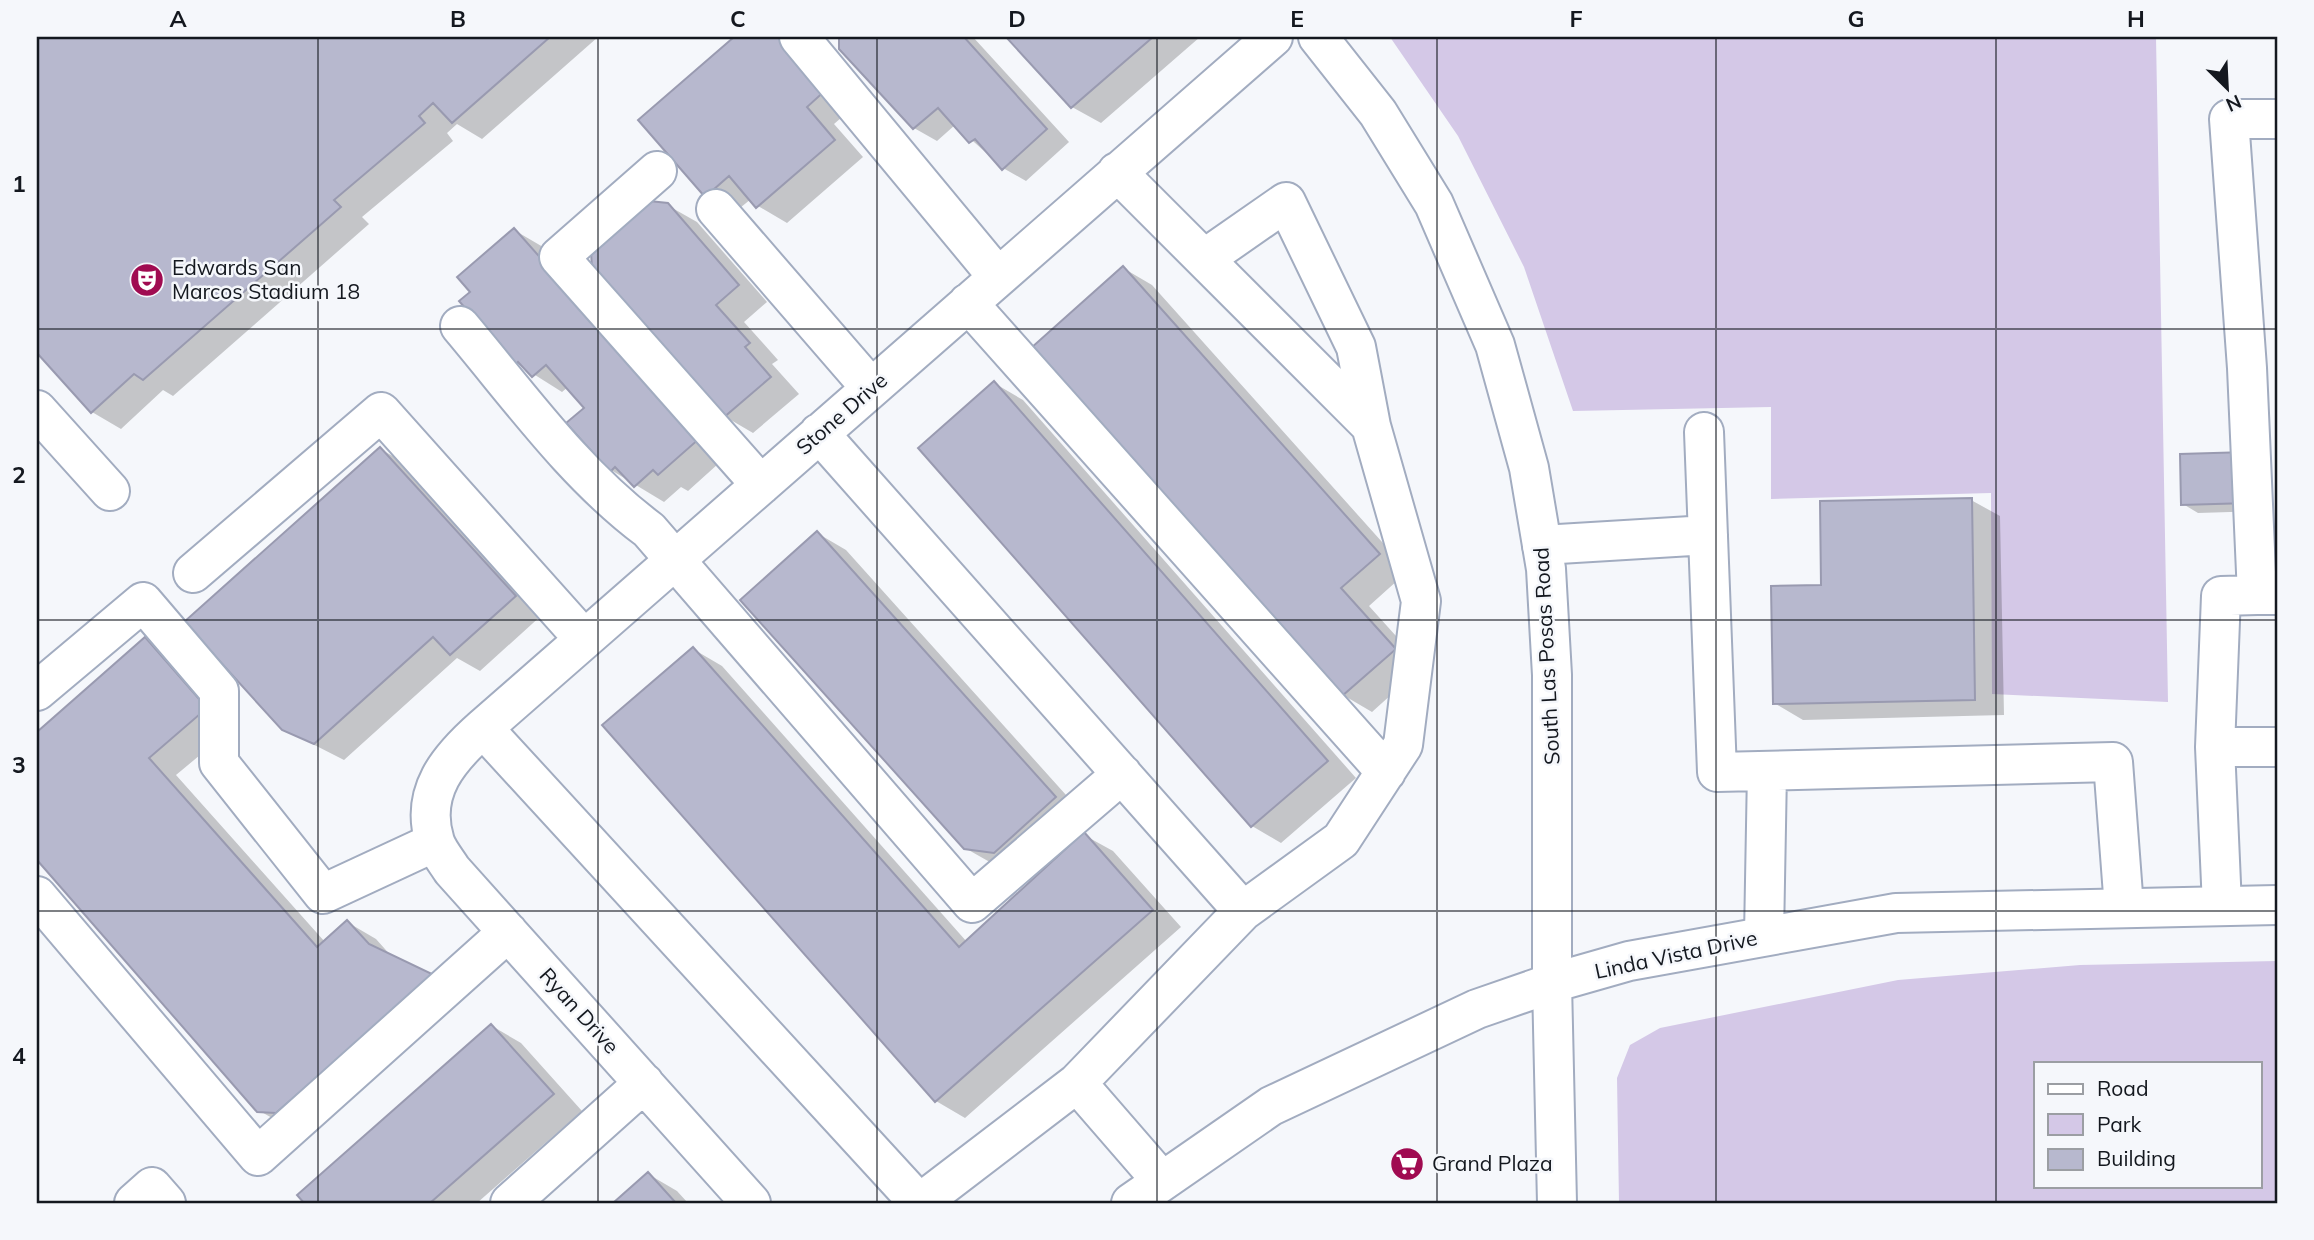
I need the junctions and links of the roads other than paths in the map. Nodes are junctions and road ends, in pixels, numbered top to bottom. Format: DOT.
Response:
graph roads {
  1 [pos="799,37"];
  2 [pos="1273,37"];
  3 [pos="1318,37"];
  4 [pos="2277,119"];
  5 [pos="657,171"];
  6 [pos="1117,172"];
  7 [pos="716,209"];
  8 [pos="1204,259"];
  9 [pos="998,277"];
  10 [pos="968,303"];
  11 [pos="460,327"];
  12 [pos="871,388"];
  13 [pos="37,410"];
  14 [pos="1371,426"];
  15 [pos="1704,432"];
  16 [pos="819,433"];
  17 [pos="761,485"];
  18 [pos="110,491"];
  19 [pos="1708,536"];
  20 [pos="1542,545"];
  21 [pos="675,560"];
  22 [pos="193,573"];
  23 [pos="2267,595"];
  24 [pos="584,639"];
  25 [pos="37,691"];
  26 [pos="483,728"];
  27 [pos="2215,747"];
  28 [pos="2277,747"];
  29 [pos="1767,771"];
  30 [pos="1385,772"];
  31 [pos="1122,774"];
  32 [pos="433,824"];
  33 [pos="37,896"];
  34 [pos="2277,905"];
  35 [pos="2222,906"];
  36 [pos="2124,908"];
  37 [pos="1243,911"];
  38 [pos="508,932"];
  39 [pos="1764,936"];
  40 [pos="1552,983"];
  41 [pos="643,1083"];
  42 [pos="1077,1083"];
  43 [pos="1162,1181"];
  44 [pos="134,1203"];
  45 [pos="166,1203"];
  46 [pos="510,1203"];
  47 [pos="751,1203"];
  48 [pos="919,1203"];
  49 [pos="1131,1203"];
  50 [pos="1557,1203"];
  1 -- 9 [label="main road"];
  2 -- 6 [label="main road, Stone Drive"];
  3 -- 20 [label="main road, South Las Posas Road"];
  4 -- 23 [label="main road"];
  5 -- 17 [label="main road"];
  6 -- 8 [label="main road"];
  6 -- 9 [label="main road, Stone Drive"];
  7 -- 12 [label="main road"];
  8 -- 14 [label="main road"];
  8 -- 14 [label="main road"];
  9 -- 10 [label="main road, Stone Drive"];
  10 -- 12 [label="main road, Stone Drive"];
  10 -- 30 [label="main road"];
  11 -- 21 [label="main road"];
  12 -- 16 [label="main road, Stone Drive"];
  13 -- 18 [label="main road"];
  14 -- 30 [label="main road"];
  15 -- 19 [label="main road"];
  16 -- 17 [label="main road, Stone Drive"];
  16 -- 31 [label="main road"];
  17 -- 21 [label="main road, Stone Drive"];
  19 -- 20 [label="main road"];
  19 -- 29 [label="main road"];
  20 -- 40 [label="main road, South Las Posas Road"];
  21 -- 24 [label="main road, Stone Drive"];
  21 -- 31 [label="main road"];
  22 -- 24 [label="main road"];
  23 -- 27 [label="main road"];
  24 -- 26 [label="main road, Stone Drive"];
  25 -- 32 [label="main road"];
  26 -- 32 [label="main road, Stone Drive"];
  26 -- 48 [label="main road"];
  27 -- 28 [label="main road"];
  27 -- 35 [label="main road"];
  29 -- 36 [label="main road"];
  29 -- 39 [label="main road"];
  30 -- 37 [label="main road"];
  31 -- 37 [label="main road"];
  32 -- 38 [label="main road, Ryan Drive"];
  33 -- 38 [label="main road"];
  34 -- 35 [label="main road, Linda Vista Drive"];
  35 -- 36 [label="main road, Linda Vista Drive"];
  36 -- 39 [label="main road, Linda Vista Drive"];
  37 -- 42 [label="main road"];
  38 -- 41 [label="main road, Ryan Drive"];
  39 -- 40 [label="main road, Linda Vista Drive"];
  40 -- 43 [label="main road, Linda Vista Drive"];
  40 -- 50 [label="main road, South Las Posas Road"];
  41 -- 46 [label="main road"];
  41 -- 47 [label="main road, Ryan Drive"];
  42 -- 43 [label="main road"];
  42 -- 48 [label="main road"];
  43 -- 49 [label="main road, Linda Vista Drive"];
  44 -- 45 [label="main road"];
}
